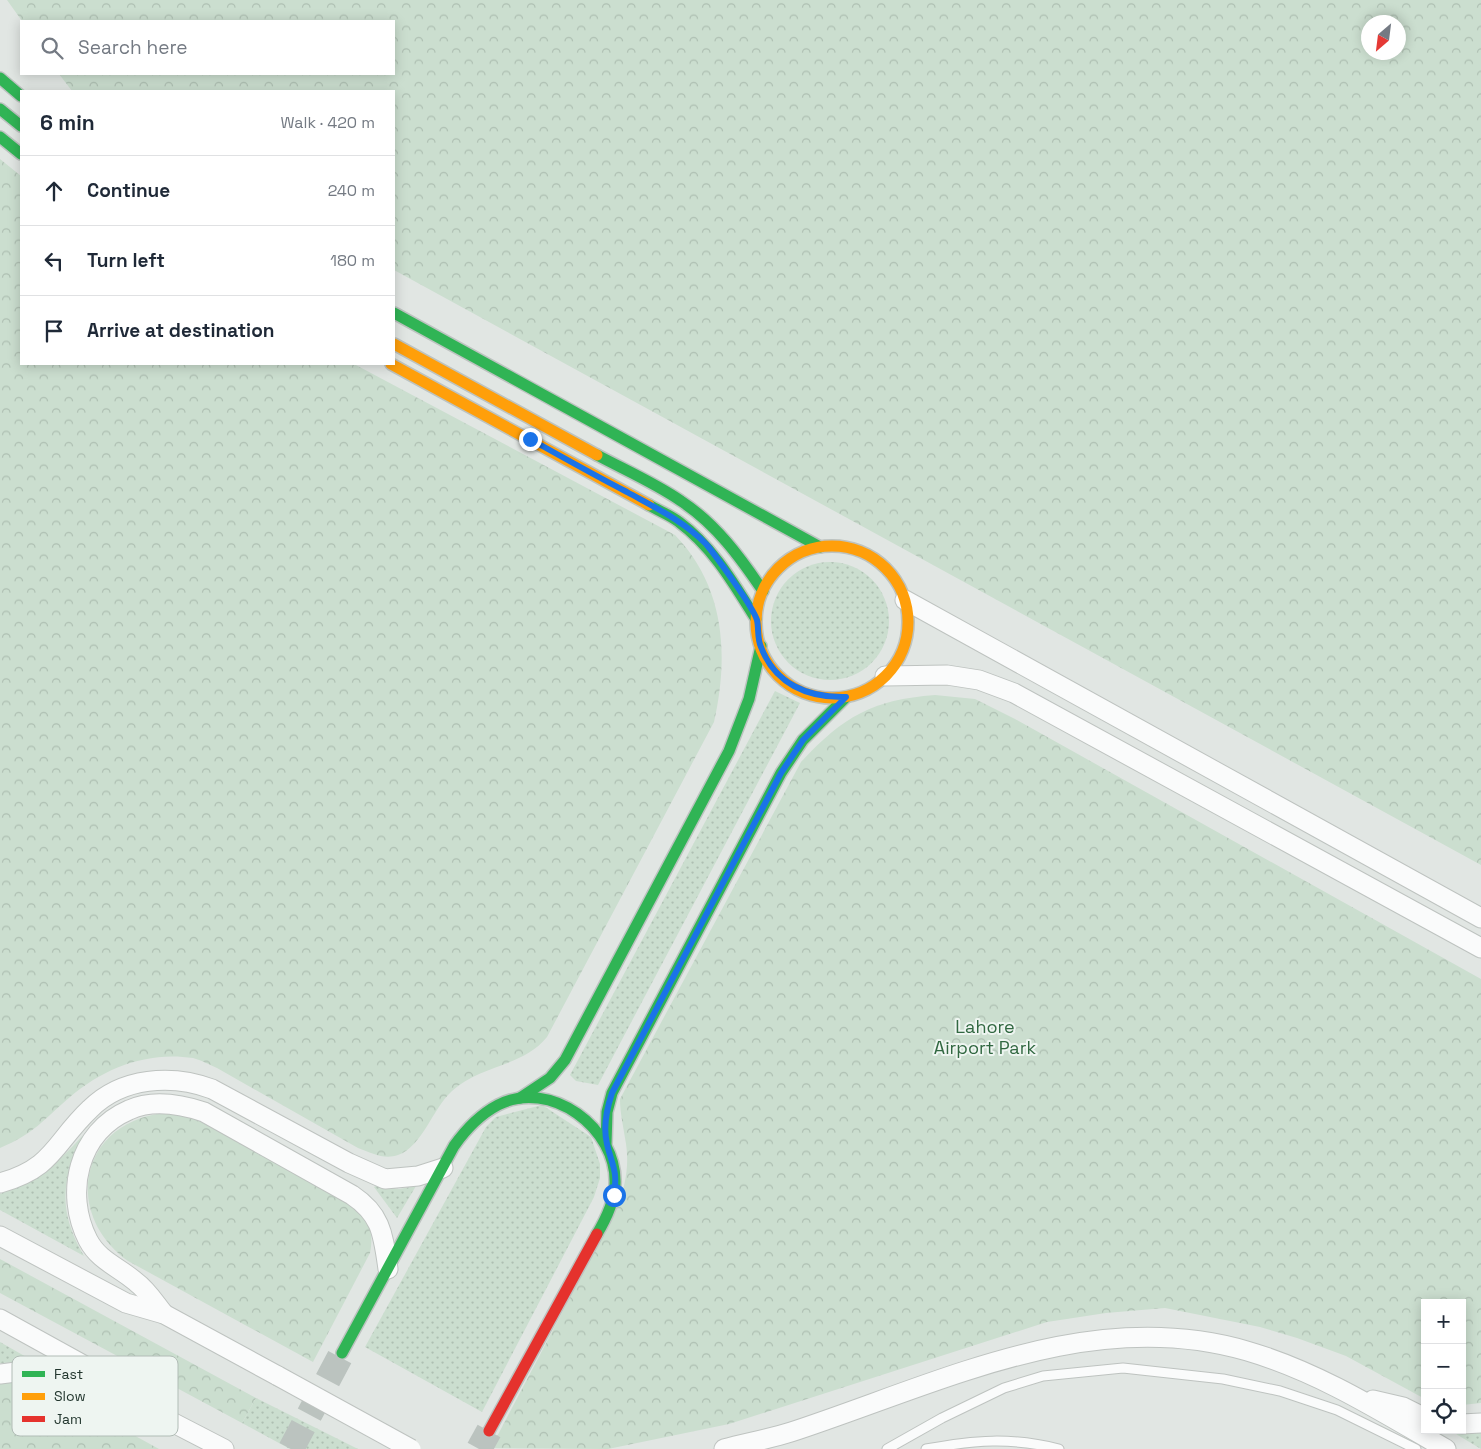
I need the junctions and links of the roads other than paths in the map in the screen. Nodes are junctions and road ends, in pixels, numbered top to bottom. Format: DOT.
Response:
graph roads {
  1 [pos="0,78"];
  2 [pos="20,95"];
  3 [pos="0,109"];
  4 [pos="20,125"];
  5 [pos="0,137"];
  6 [pos="20,153"];
  7 [pos="395,314"];
  8 [pos="395,345"];
  9 [pos="393,365"];
  10 [pos="820,547"];
  11 [pos="763,591"];
  12 [pos="905,600"];
  13 [pos="756,619"];
  14 [pos="761,646"];
  15 [pos="886,676"];
  16 [pos="846,697"];
  17 [pos="1481,905"];
  18 [pos="1459,906"];
  19 [pos="1481,918"];
  20 [pos="1481,948"];
  21 [pos="520,1098"];
  22 [pos="606,1144"];
  23 [pos="444,1168"];
  24 [pos="0,1183"];
  25 [pos="0,1236"];
  26 [pos="388,1269"];
  27 [pos="164,1314"];
  28 [pos="0,1319"];
  29 [pos="342,1353"];
  30 [pos="67,1356"];
  31 [pos="1352,1395"];
  32 [pos="1421,1416"];
  33 [pos="1481,1423"];
  34 [pos="1466,1424"];
  35 [pos="178,1425"];
  36 [pos="489,1431"];
  37 [pos="224,1449"];
  38 [pos="411,1449"];
  39 [pos="724,1449"];
  40 [pos="887,1449"];
  41 [pos="926,1449"];
  42 [pos="1059,1449"];
  43 [pos="1416,1449"];
  44 [pos="1446,1449"];
  1 -- 2 [label="street"];
  3 -- 4 [label="street"];
  5 -- 6 [label="street"];
  7 -- 10 [label="street"];
  8 -- 11 [label="street"];
  9 -- 13 [label="street"];
  10 -- 11 [label="street"];
  10 -- 12 [label="street"];
  11 -- 13 [label="street"];
  12 -- 15 [label="street"];
  12 -- 18 [label="street"];
  13 -- 14 [label="street"];
  14 -- 16 [label="street"];
  14 -- 21 [label="street"];
  15 -- 16 [label="street"];
  15 -- 20 [label="street"];
  16 -- 22 [label="street"];
  17 -- 18 [label="street"];
  18 -- 19 [label="street"];
  21 -- 22 [label="street"];
  21 -- 23 [label="street"];
  22 -- 36 [label="street"];
  23 -- 24 [label="street"];
  23 -- 26 [label="street"];
  25 -- 27 [label="street"];
  26 -- 27 [label="street"];
  26 -- 29 [label="street"];
  27 -- 38 [label="street, bridge"];
  28 -- 30 [label="street"];
  31 -- 32 [label="street"];
  31 -- 39 [label="street"];
  31 -- 44 [label="street"];
  33 -- 34 [label="street"];
  35 -- 37 [label="street"];
  40 -- 43 [label="lane"];
  41 -- 42 [label="lane"];
}
